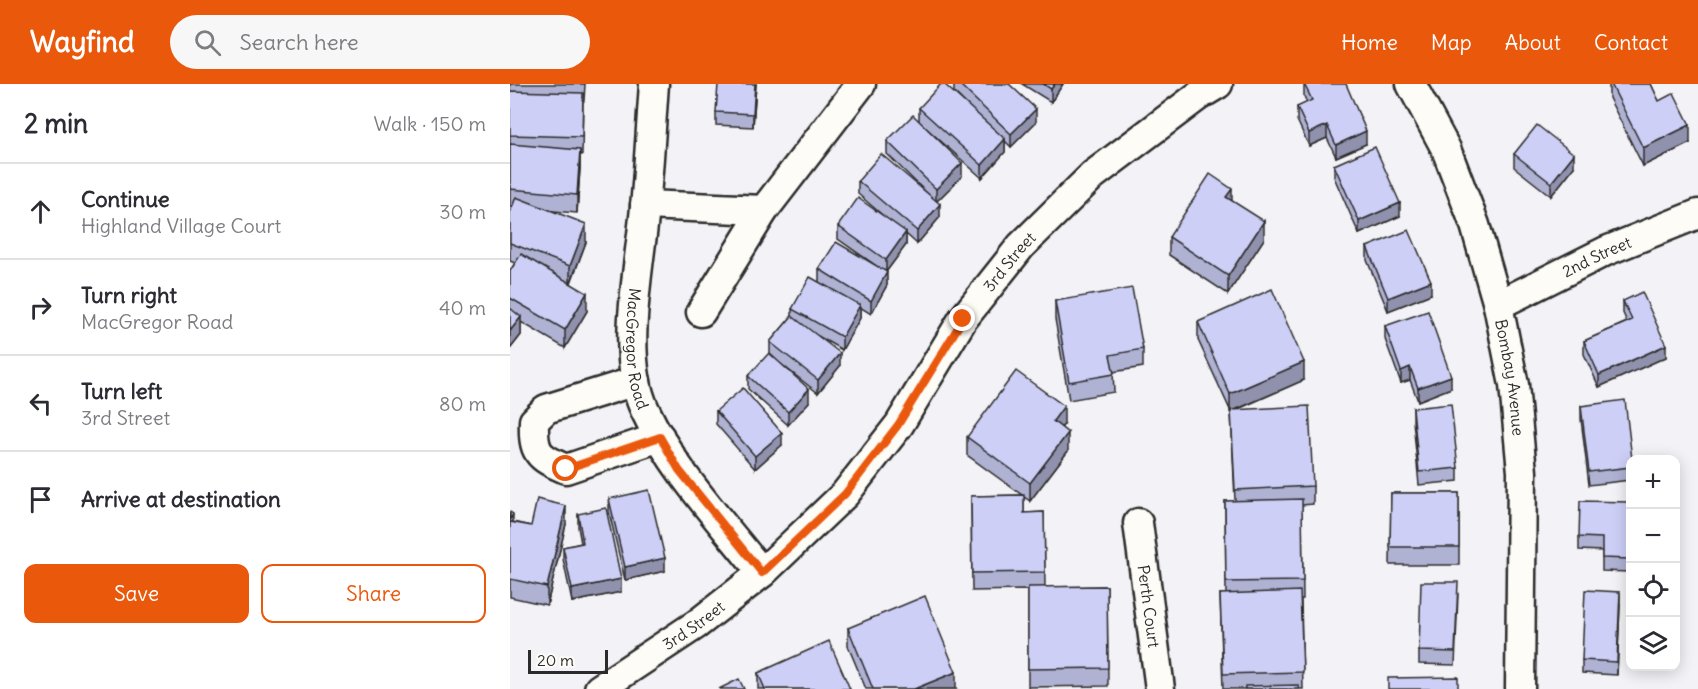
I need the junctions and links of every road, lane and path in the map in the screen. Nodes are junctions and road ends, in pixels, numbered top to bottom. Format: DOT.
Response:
graph roads {
  1 [pos="654,84"];
  2 [pos="861,84"];
  3 [pos="1218,84"];
  4 [pos="1411,84"];
  5 [pos="645,205"];
  6 [pos="764,210"];
  7 [pos="1698,214"];
  8 [pos="1498,305"];
  9 [pos="701,312"];
  10 [pos="636,381"];
  11 [pos="660,437"];
  12 [pos="1138,523"];
  13 [pos="762,573"];
  14 [pos="599,689"];
  15 [pos="1160,689"];
  16 [pos="1520,689"];
  1 -- 5 [label="street, MacGregor Road"];
  2 -- 6 [label="street"];
  3 -- 13 [label="street, 3rd Street"];
  4 -- 8 [label="street, Bombay Avenue"];
  5 -- 6 [label="street"];
  5 -- 10 [label="street, MacGregor Road"];
  6 -- 9 [label="street"];
  7 -- 8 [label="street, 2nd Street"];
  8 -- 16 [label="street, Bombay Avenue"];
  10 -- 11 [label="street, MacGregor Road"];
  10 -- 11 [label="street"];
  11 -- 13 [label="street, MacGregor Road"];
  12 -- 15 [label="street, Perth Court"];
  13 -- 14 [label="street, 3rd Street"];
}
